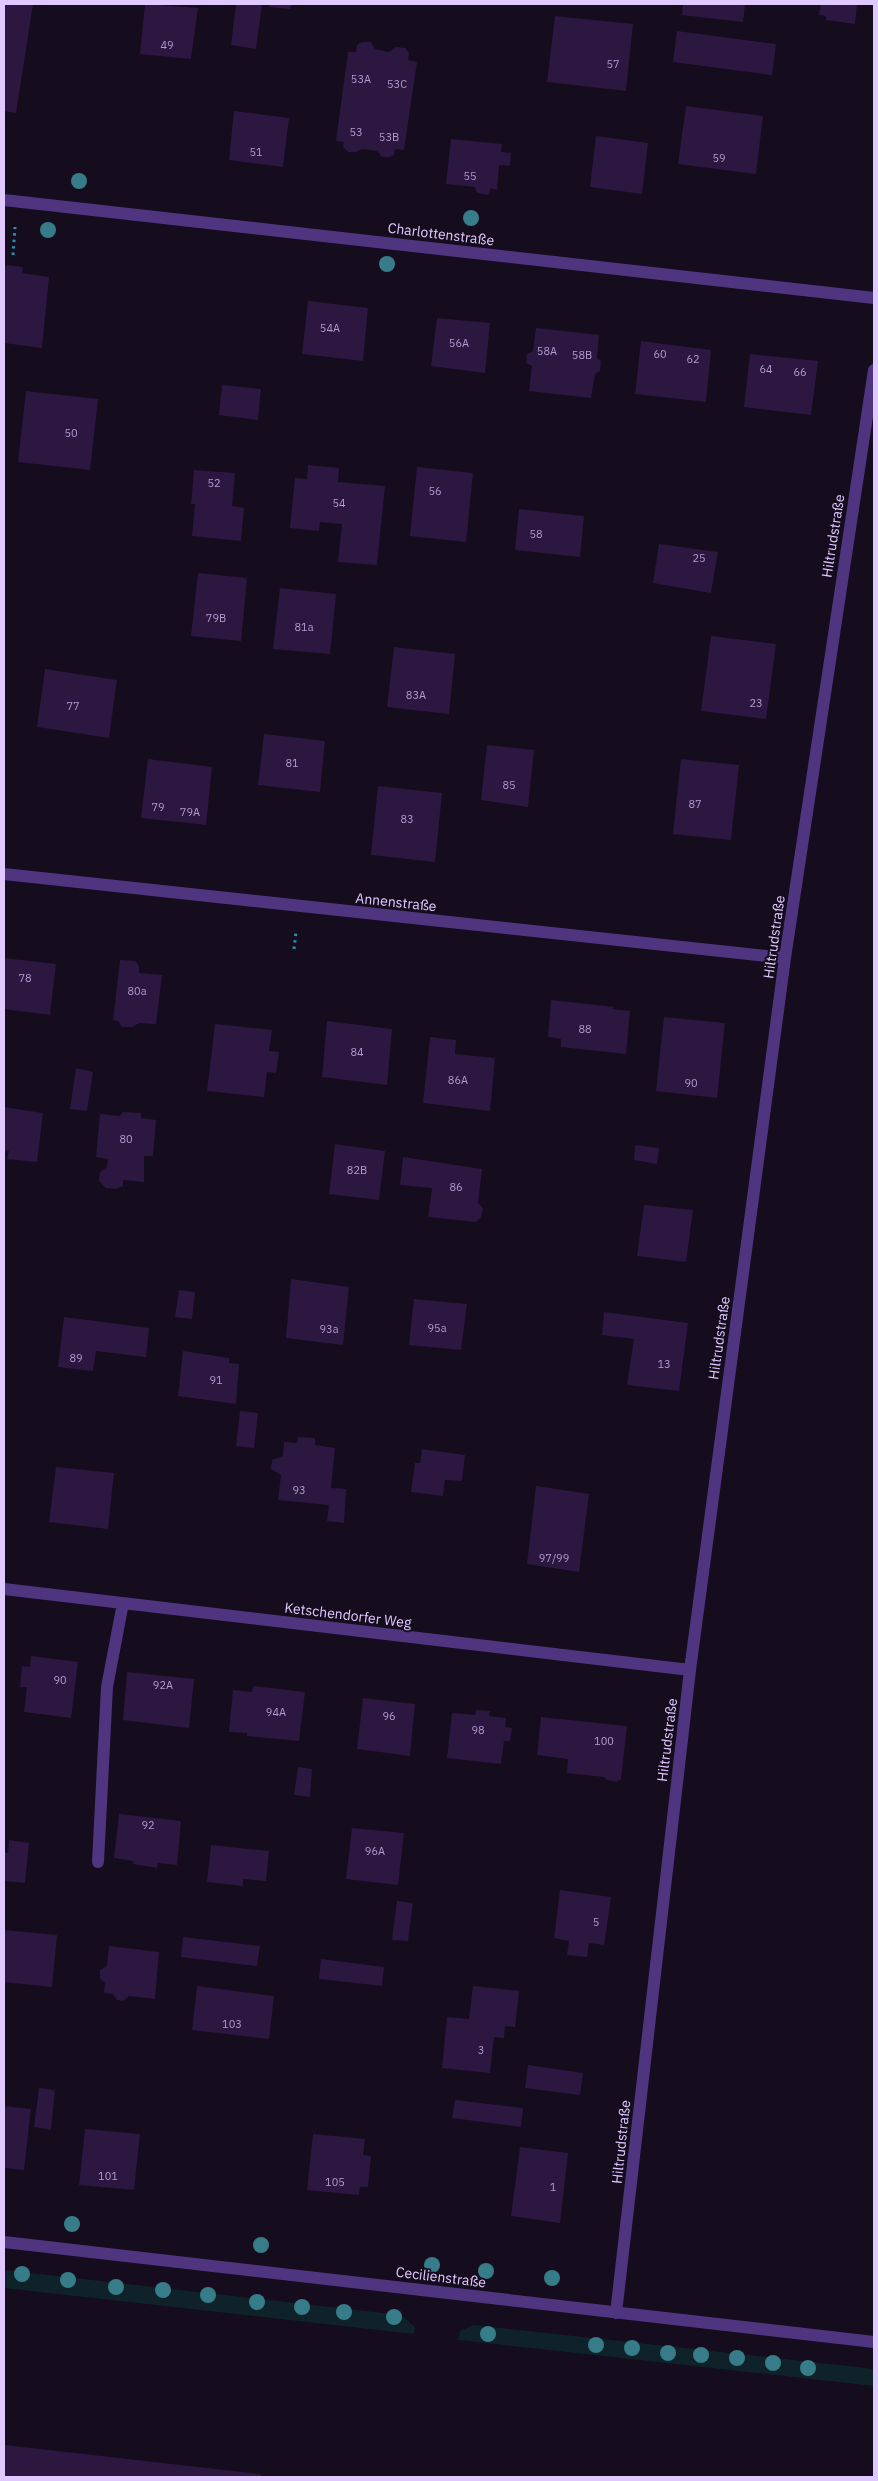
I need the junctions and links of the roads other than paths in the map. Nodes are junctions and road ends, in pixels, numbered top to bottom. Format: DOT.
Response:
graph roads {
  1 [pos="4,200"];
  2 [pos="874,298"];
  3 [pos="874,370"];
  4 [pos="4,874"];
  5 [pos="785,958"];
  6 [pos="4,1589"];
  7 [pos="123,1603"];
  8 [pos="690,1670"];
  9 [pos="98,1862"];
  10 [pos="4,2242"];
  11 [pos="616,2313"];
  12 [pos="874,2342"];
  1 -- 2 [label="street, Charlottenstraße"];
  3 -- 5 [label="street, Hiltrudstraße"];
  4 -- 5 [label="street, Annenstraße"];
  5 -- 8 [label="street, Hiltrudstraße"];
  6 -- 7 [label="street, Ketschendorfer Weg"];
  7 -- 8 [label="street, Ketschendorfer Weg"];
  7 -- 9 [label="street"];
  8 -- 11 [label="street, Hiltrudstraße"];
  10 -- 11 [label="street, Cecilienstraße"];
  11 -- 12 [label="street, Cecilienstraße"];
}
